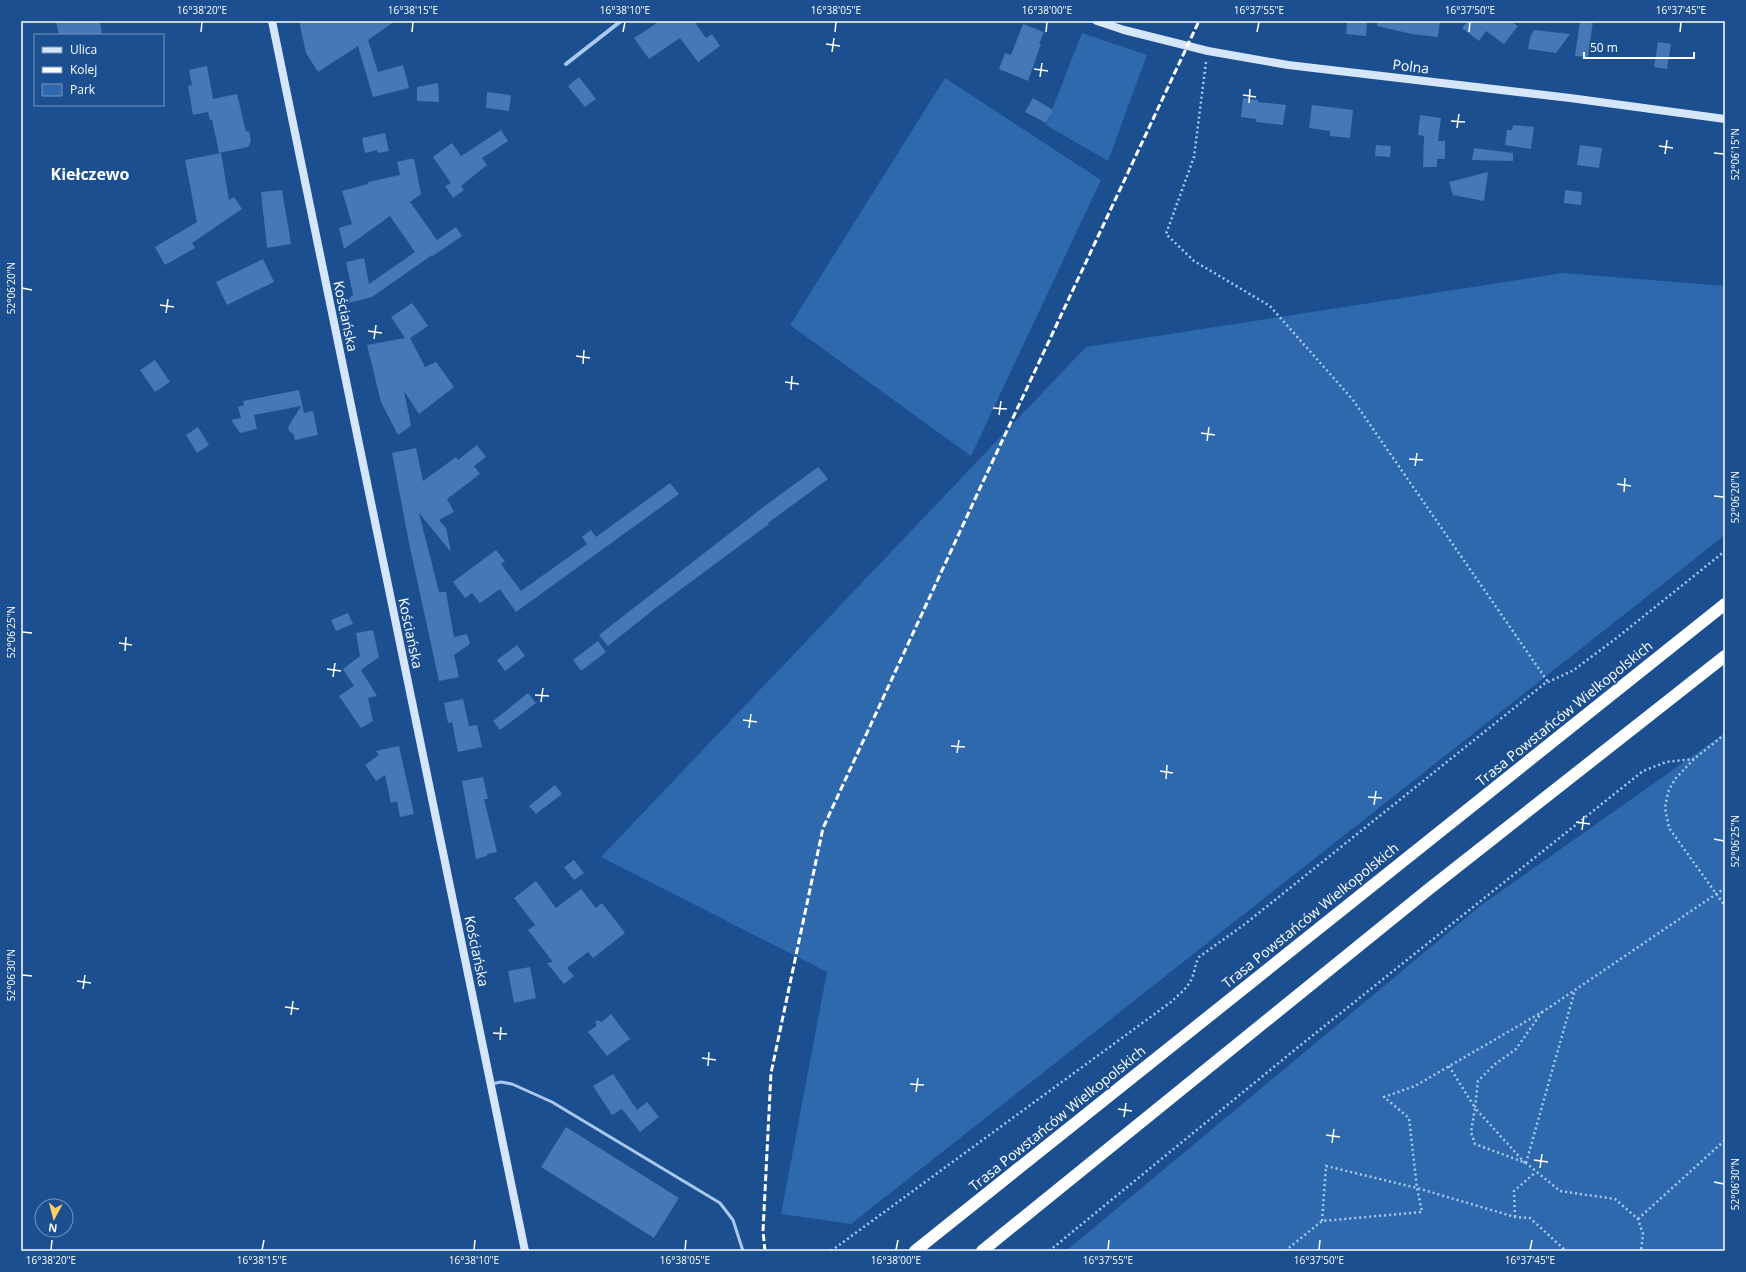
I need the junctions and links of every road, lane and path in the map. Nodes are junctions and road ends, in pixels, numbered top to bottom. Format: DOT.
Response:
graph roads {
  1 [pos="272,21"];
  2 [pos="620,21"];
  3 [pos="1097,21"];
  4 [pos="1208,52"];
  5 [pos="566,64"];
  6 [pos="1725,119"];
  7 [pos="1725,550"];
  8 [pos="1725,604"];
  9 [pos="1725,656"];
  10 [pos="1548,682"];
  11 [pos="1725,734"];
  12 [pos="1694,759"];
  13 [pos="1725,888"];
  14 [pos="1717,895"];
  15 [pos="1725,906"];
  16 [pos="1575,990"];
  17 [pos="1544,1011"];
  18 [pos="1449,1066"];
  19 [pos="491,1084"];
  20 [pos="1475,1108"];
  21 [pos="1725,1140"];
  22 [pos="1526,1164"];
  23 [pos="1536,1172"];
  24 [pos="1417,1188"];
  25 [pos="1515,1217"];
  26 [pos="1638,1218"];
  27 [pos="1322,1221"];
  28 [pos="525,1251"];
  29 [pos="742,1251"];
  30 [pos="831,1251"];
  31 [pos="915,1251"];
  32 [pos="982,1251"];
  33 [pos="1049,1251"];
  34 [pos="1285,1251"];
  35 [pos="1566,1251"];
  36 [pos="1641,1251"];
  1 -- 19 [label="street, Kościańska"];
  2 -- 5 [label="street"];
  3 -- 4 [label="street, Polna"];
  4 -- 6 [label="street, Polna"];
  4 -- 10 [label="path"];
  7 -- 10 [label="path"];
  8 -- 31 [label="highway, Trasa Powstańców Wielkopolskich"];
  9 -- 32 [label="highway"];
  10 -- 30 [label="path"];
  11 -- 12 [label="path"];
  12 -- 14 [label="path"];
  12 -- 33 [label="path"];
  13 -- 14 [label="path"];
  14 -- 15 [label="path"];
  14 -- 16 [label="path"];
  16 -- 17 [label="path"];
  16 -- 22 [label="path"];
  17 -- 18 [label="path"];
  17 -- 20 [label="path"];
  18 -- 20 [label="path"];
  18 -- 24 [label="path"];
  19 -- 28 [label="street, Kościańska"];
  19 -- 29 [label="lane"];
  20 -- 22 [label="path"];
  20 -- 22 [label="path"];
  21 -- 26 [label="path"];
  22 -- 23 [label="path"];
  23 -- 25 [label="path"];
  23 -- 26 [label="path"];
  24 -- 25 [label="path"];
  24 -- 27 [label="path"];
  24 -- 27 [label="path"];
  25 -- 35 [label="path"];
  26 -- 36 [label="path"];
  27 -- 34 [label="path"];
}
